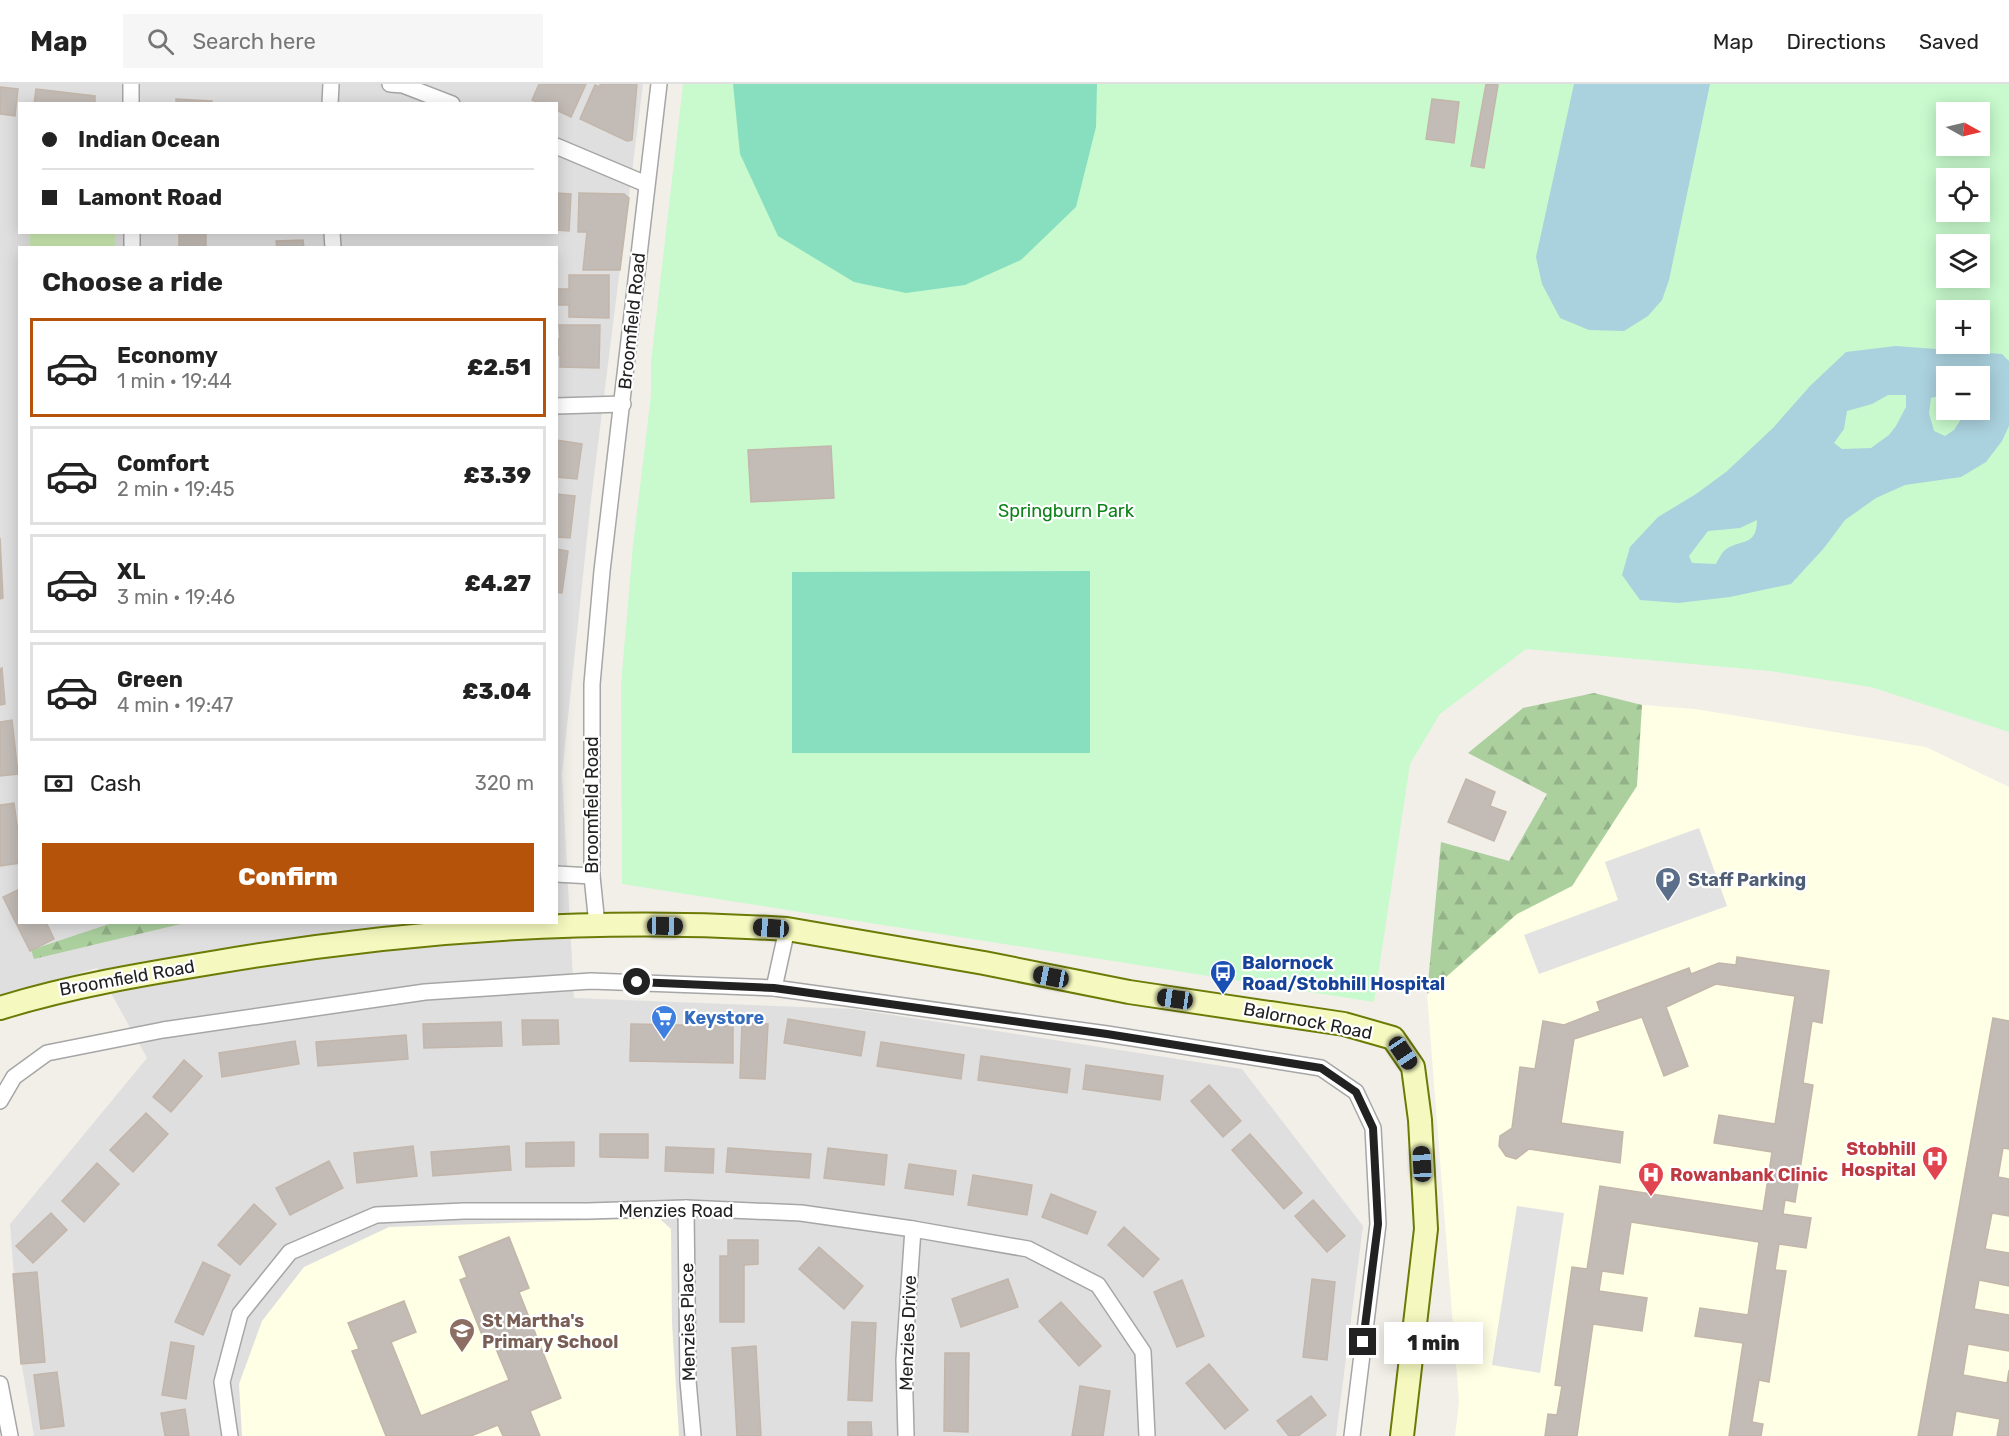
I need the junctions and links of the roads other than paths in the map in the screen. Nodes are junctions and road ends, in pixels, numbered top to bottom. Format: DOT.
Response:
graph roads {
  1 [pos="131,84"];
  2 [pos="331,84"];
  3 [pos="390,84"];
  4 [pos="659,84"];
  5 [pos="131,102"];
  6 [pos="330,102"];
  7 [pos="447,102"];
  8 [pos="558,147"];
  9 [pos="646,184"];
  10 [pos="623,404"];
  11 [pos="558,406"];
  12 [pos="558,874"];
  13 [pos="592,876"];
  14 [pos="597,925"];
  15 [pos="787,929"];
  16 [pos="774,988"];
  17 [pos="0,1008"];
  18 [pos="0,1101"];
  19 [pos="686,1208"];
  20 [pos="913,1229"];
  21 [pos="0,1384"];
  22 [pos="10,1436"];
  23 [pos="230,1436"];
  24 [pos="693,1436"];
  25 [pos="906,1436"];
  26 [pos="1147,1436"];
  27 [pos="1352,1436"];
  28 [pos="1402,1436"];
  1 -- 5 [label="street"];
  2 -- 6 [label="street"];
  3 -- 7 [label="street"];
  4 -- 9 [label="street, Broomfield Road"];
  8 -- 9 [label="street"];
  9 -- 10 [label="street, Broomfield Road"];
  10 -- 11 [label="street"];
  10 -- 13 [label="street, Broomfield Road"];
  12 -- 13 [label="street"];
  13 -- 14 [label="street, Broomfield Road"];
  14 -- 15 [label="street, Balornock Road"];
  14 -- 17 [label="street, Broomfield Road"];
  15 -- 16 [label="street"];
  15 -- 28 [label="street, Balornock Road"];
  16 -- 18 [label="street"];
  16 -- 27 [label="street"];
  19 -- 20 [label="street, Menzies Road"];
  19 -- 23 [label="street, Menzies Road"];
  19 -- 24 [label="street, Menzies Place"];
  20 -- 25 [label="street, Menzies Drive"];
  20 -- 26 [label="street, Menzies Road"];
  21 -- 22 [label="street"];
}
